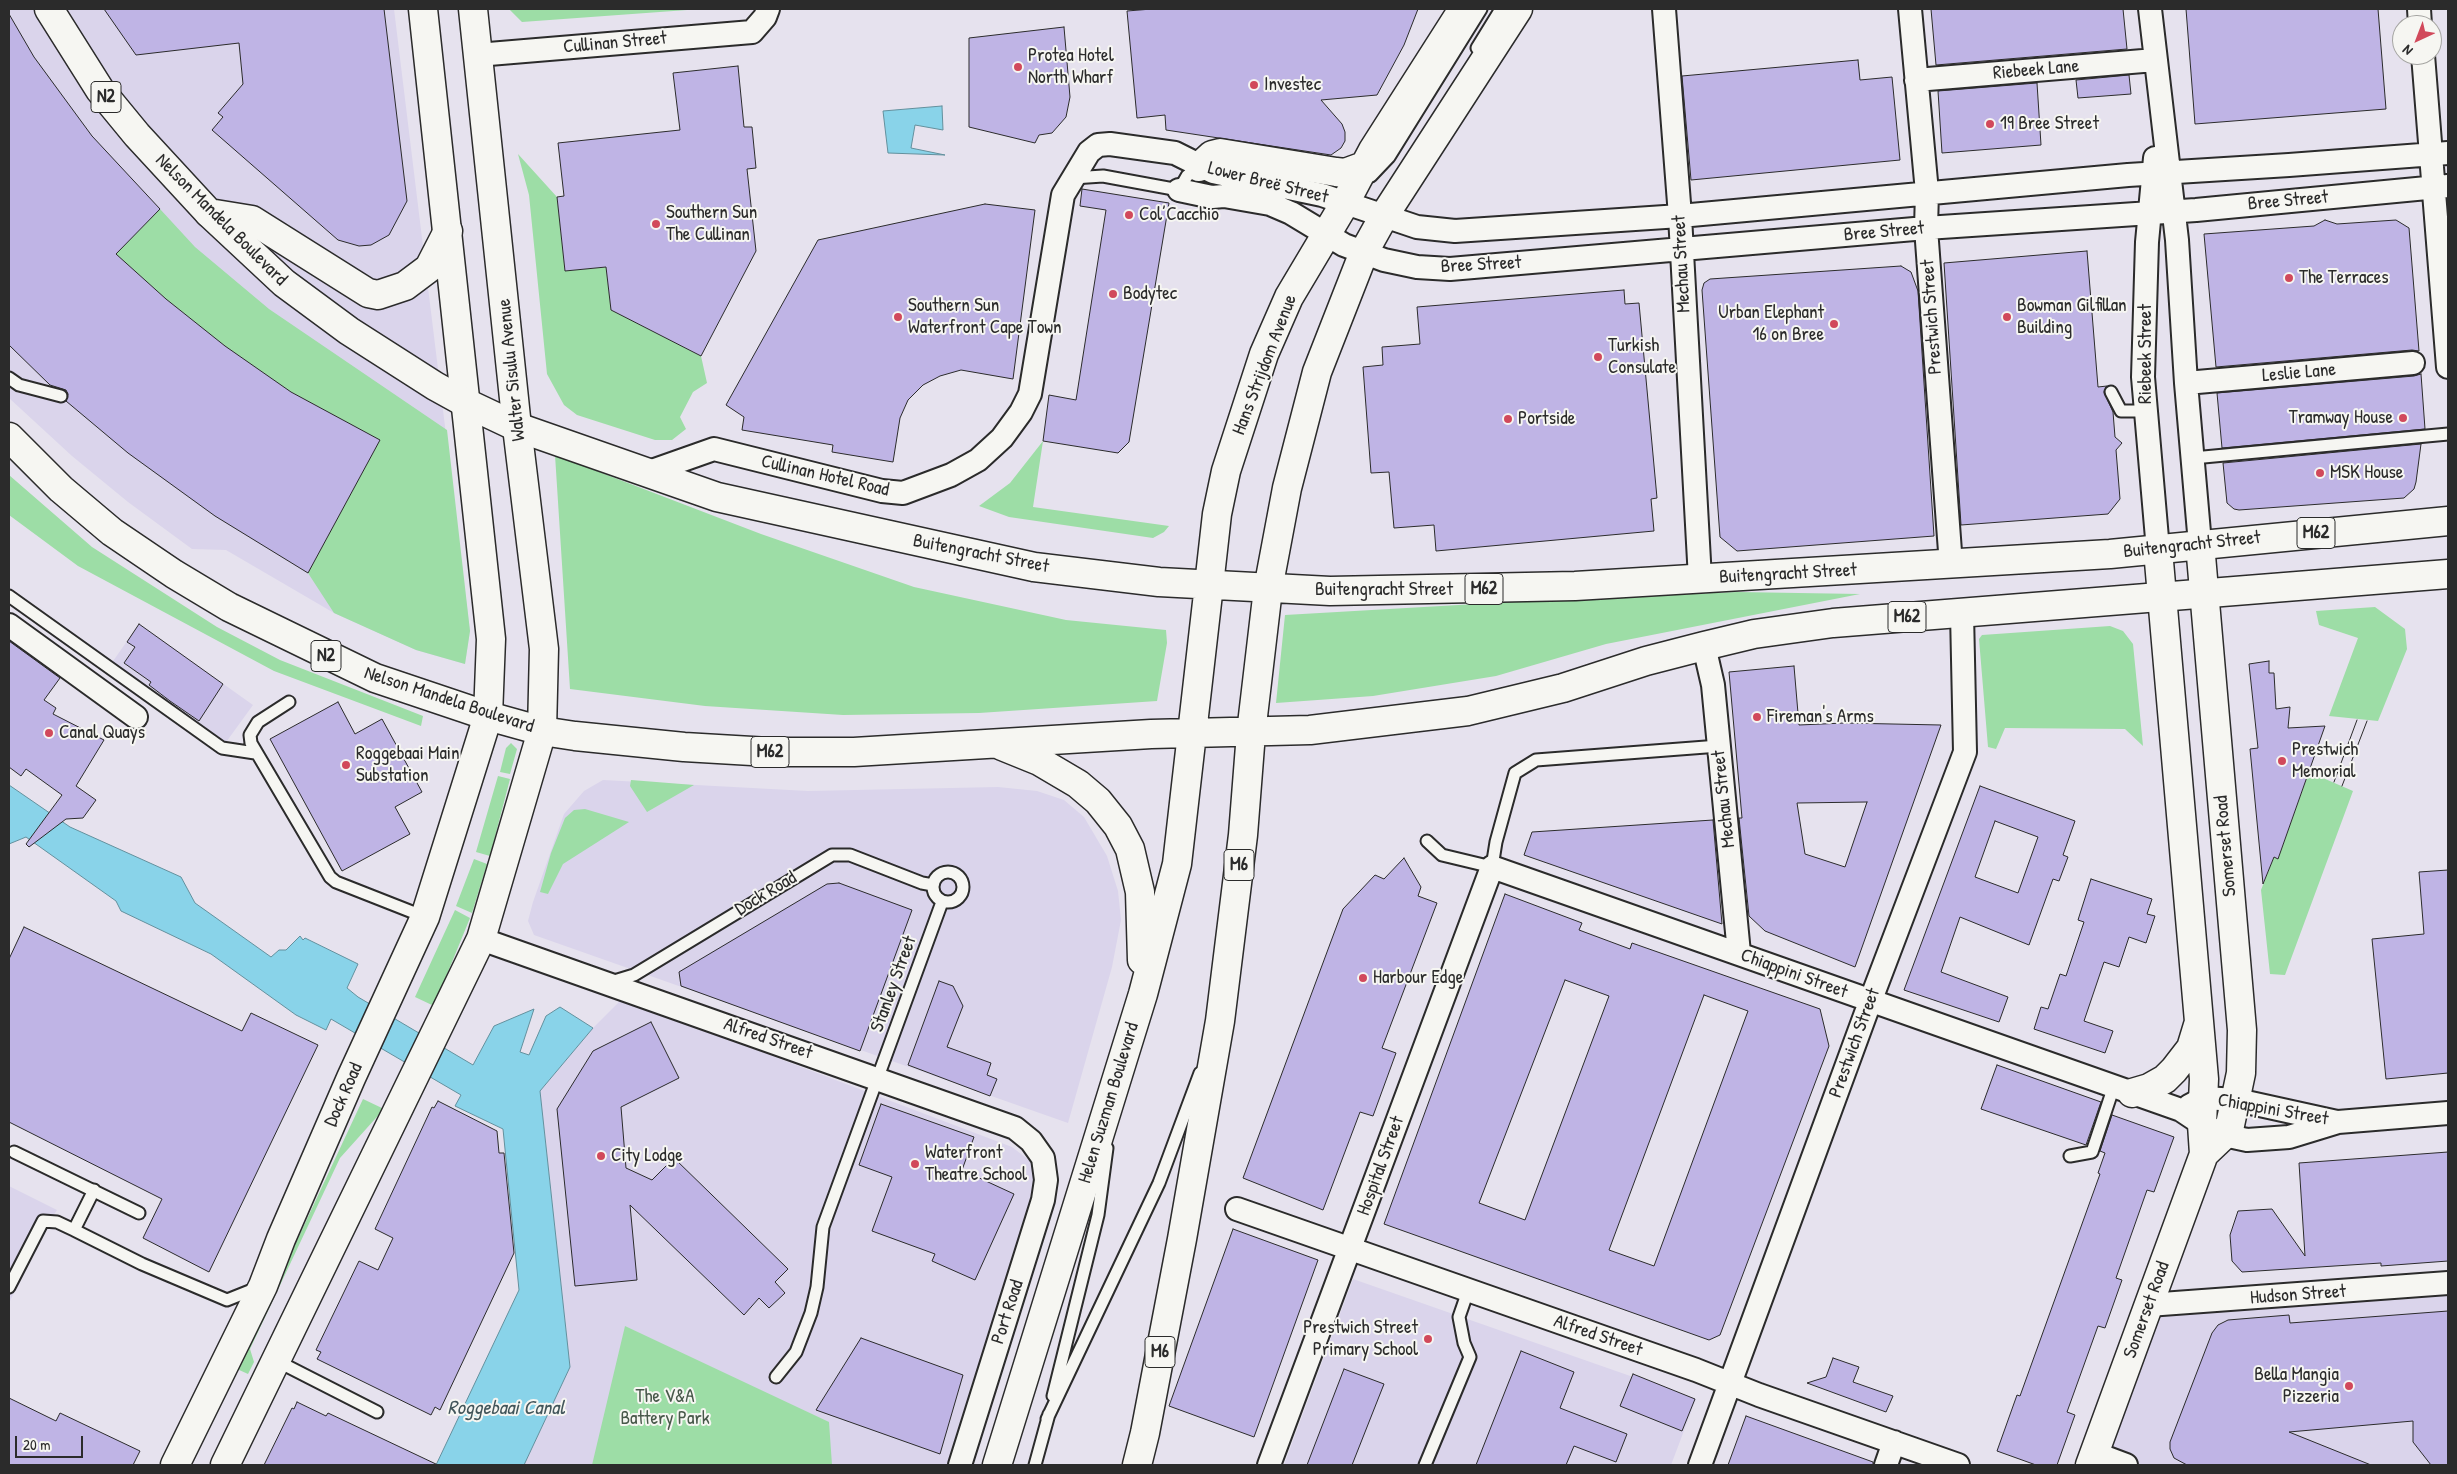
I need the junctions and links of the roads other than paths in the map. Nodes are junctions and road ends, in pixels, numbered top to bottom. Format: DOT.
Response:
graph roads {
  1 [pos="49,9"];
  2 [pos="423,9"];
  3 [pos="473,9"];
  4 [pos="768,9"];
  5 [pos="1463,9"];
  6 [pos="1481,9"];
  7 [pos="1501,9"];
  8 [pos="1518,9"];
  9 [pos="1664,9"];
  10 [pos="1910,9"];
  11 [pos="2150,9"];
  12 [pos="478,55"];
  13 [pos="1471,58"];
  14 [pos="2155,60"];
  15 [pos="2425,65"];
  16 [pos="1916,80"];
  17 [pos="1425,131"];
  18 [pos="2437,147"];
  19 [pos="1364,166"];
  20 [pos="1199,167"];
  21 [pos="1077,171"];
  22 [pos="2161,172"];
  23 [pos="2441,187"];
  24 [pos="1179,190"];
  25 [pos="1927,192"];
  26 [pos="1345,203"];
  27 [pos="204,208"];
  28 [pos="2174,211"];
  29 [pos="2151,213"];
  30 [pos="1384,216"];
  31 [pos="1680,216"];
  32 [pos="1926,228"];
  33 [pos="448,232"];
  34 [pos="1326,235"];
  35 [pos="1682,249"];
  36 [pos="1364,252"];
  37 [pos="2413,363"];
  38 [pos="2448,367"];
  39 [pos="9,378"];
  40 [pos="2186,383"];
  41 [pos="2111,392"];
  42 [pos="61,396"];
  43 [pos="464,402"];
  44 [pos="2146,411"];
  45 [pos="517,427"];
  46 [pos="2448,434"];
  47 [pos="9,438"];
  48 [pos="2193,458"];
  49 [pos="646,473"];
  50 [pos="2448,522"];
  51 [pos="2200,544"];
  52 [pos="2158,550"];
  53 [pos="1951,565"];
  54 [pos="2448,574"];
  55 [pos="1700,579"];
  56 [pos="1209,585"];
  57 [pos="1268,588"];
  58 [pos="2205,592"];
  59 [pos="9,596"];
  60 [pos="2162,596"];
  61 [pos="1962,613"];
  62 [pos="9,625"];
  63 [pos="1704,646"];
  64 [pos="289,702"];
  65 [pos="488,716"];
  66 [pos="136,717"];
  67 [pos="542,730"];
  68 [pos="1190,733"];
  69 [pos="1252,733"];
  70 [pos="998,744"];
  71 [pos="1719,746"];
  72 [pos="256,753"];
  73 [pos="1427,841"];
  74 [pos="1492,867"];
  75 [pos="933,885"];
  76 [pos="942,902"];
  77 [pos="425,916"];
  78 [pos="481,939"];
  79 [pos="1739,953"];
  80 [pos="607,984"];
  81 [pos="1143,994"];
  82 [pos="1870,1002"];
  83 [pos="2199,1018"];
  84 [pos="1220,1020"];
  85 [pos="1119,1072"];
  86 [pos="879,1078"];
  87 [pos="2123,1090"];
  88 [pos="2237,1100"];
  89 [pos="2448,1113"];
  90 [pos="2203,1117"];
  91 [pos="2338,1122"];
  92 [pos="14,1152"];
  93 [pos="2070,1156"];
  94 [pos="1043,1158"];
  95 [pos="94,1190"];
  96 [pos="1237,1209"];
  97 [pos="139,1213"];
  98 [pos="74,1230"];
  99 [pos="1350,1250"];
  100 [pos="2448,1283"];
  101 [pos="263,1286"];
  102 [pos="9,1287"];
  103 [pos="1468,1291"];
  104 [pos="2148,1305"];
  105 [pos="277,1361"];
  106 [pos="776,1377"];
  107 [pos="1731,1384"];
  108 [pos="377,1412"];
  109 [pos="1047,1419"];
  110 [pos="1894,1442"];
  111 [pos="2092,1459"];
  112 [pos="175,1465"];
  113 [pos="225,1465"];
  114 [pos="960,1465"];
  115 [pos="996,1465"];
  116 [pos="1035,1465"];
  117 [pos="1137,1465"];
  118 [pos="1268,1465"];
  119 [pos="1425,1465"];
  120 [pos="1700,1465"];
  121 [pos="1886,1465"];
  122 [pos="1958,1465"];
  123 [pos="2126,1465"];
  1 -- 27 [label="main road, Nelson Mandela Boulevard / N2"];
  2 -- 33 [label="main road"];
  3 -- 12 [label="main road, Walter Sisulu Avenue"];
  4 -- 12 [label="street, Cullinan Street"];
  5 -- 19 [label="main road, Hans Strijdom Avenue"];
  6 -- 26 [label="lane"];
  7 -- 13 [label="lane"];
  8 -- 30 [label="main road"];
  9 -- 31 [label="street, Mechau Street"];
  10 -- 16 [label="street, Prestwich Street"];
  11 -- 14 [label="street, Riebeek Street"];
  12 -- 45 [label="main road, Walter Sisulu Avenue"];
  14 -- 16 [label="street, Riebeek Lane"];
  14 -- 22 [label="street, Riebeek Street"];
  15 -- 18 [label="street"];
  16 -- 25 [label="street, Prestwich Street"];
  17 -- 30 [label="lane"];
  18 -- 22 [label="street, Bree Street"];
  18 -- 23 [label="street"];
  19 -- 20 [label="main road"];
  19 -- 26 [label="main road, Hans Strijdom Avenue"];
  20 -- 21 [label="street, Lower Breë Street"];
  20 -- 24 [label="lane"];
  20 -- 26 [label="street, Lower Breë Street"];
  21 -- 24 [label="lane, Lower Breë Street"];
  21 -- 49 [label="street, Cullinan Hotel Road"];
  22 -- 25 [label="street, Bree Street"];
  22 -- 28 [label="street, Riebeek Street"];
  22 -- 29 [label="street, Riebeek Street"];
  23 -- 28 [label="street, Bree Street"];
  23 -- 38 [label="street"];
  24 -- 34 [label="street, Lower Breë Street"];
  25 -- 31 [label="street, Bree Street"];
  25 -- 32 [label="street, Prestwich Street"];
  26 -- 30 [label="street, Bree Street"];
  26 -- 34 [label="main road, Hans Strijdom Avenue"];
  27 -- 33 [label="main road"];
  27 -- 43 [label="main road, Nelson Mandela Boulevard / N2"];
  28 -- 29 [label="street, Bree Street"];
  28 -- 40 [label="street, Riebeek Street"];
  29 -- 32 [label="street, Bree Street"];
  29 -- 44 [label="street, Riebeek Street"];
  30 -- 31 [label="street, Bree Street"];
  30 -- 36 [label="main road"];
  31 -- 35 [label="street, Mechau Street"];
  32 -- 35 [label="street, Bree Street"];
  32 -- 53 [label="street, Prestwich Street"];
  33 -- 43 [label="main road"];
  34 -- 36 [label="street, Bree Street"];
  34 -- 56 [label="main road, Hans Strijdom Avenue"];
  35 -- 36 [label="street, Bree Street"];
  35 -- 55 [label="street, Mechau Street"];
  36 -- 57 [label="main road"];
  37 -- 40 [label="street, Leslie Lane"];
  39 -- 42 [label="lane"];
  40 -- 48 [label="street, Riebeek Street"];
  41 -- 44 [label="lane"];
  43 -- 45 [label="main road, Nelson Mandela Boulevard / N2"];
  43 -- 65 [label="main road"];
  44 -- 52 [label="street, Riebeek Street"];
  45 -- 49 [label="main road, Buitengracht Street / M62"];
  45 -- 67 [label="main road, Walter Sisulu Avenue"];
  46 -- 48 [label="lane"];
  47 -- 65 [label="main road, Nelson Mandela Boulevard / N2"];
  48 -- 51 [label="street, Riebeek Street"];
  49 -- 56 [label="main road, Buitengracht Street / M62"];
  50 -- 51 [label="main road, Buitengracht Street / M62"];
  51 -- 52 [label="main road, Buitengracht Street / M62"];
  51 -- 58 [label="main road, Riebeek Street"];
  52 -- 53 [label="main road, Buitengracht Street / M62"];
  52 -- 60 [label="main road, Riebeek Street"];
  53 -- 55 [label="main road, Buitengracht Street / M62"];
  54 -- 58 [label="main road, M62"];
  55 -- 57 [label="main road, Buitengracht Street / M62"];
  56 -- 57 [label="main road, Buitengracht Street / M62"];
  56 -- 68 [label="main road, Hans Strijdom Avenue"];
  57 -- 69 [label="main road, M6"];
  58 -- 60 [label="main road, M62"];
  58 -- 88 [label="main road, Somerset Road"];
  59 -- 72 [label="lane"];
  60 -- 61 [label="main road, M62"];
  60 -- 83 [label="main road"];
  61 -- 63 [label="main road, M62"];
  61 -- 82 [label="street, Prestwich Street"];
  62 -- 66 [label="street"];
  63 -- 69 [label="main road, M62"];
  63 -- 71 [label="street, Mechau Street"];
  64 -- 72 [label="lane"];
  65 -- 67 [label="main road, Nelson Mandela Boulevard / N2"];
  65 -- 77 [label="main road, Dock Road"];
  67 -- 70 [label="main road, M62"];
  67 -- 78 [label="main road"];
  68 -- 69 [label="main road, M62"];
  68 -- 70 [label="main road, M62"];
  68 -- 81 [label="main road, Helen Suzman Boulevard"];
  69 -- 84 [label="main road, M6"];
  70 -- 81 [label="main road"];
  71 -- 74 [label="lane"];
  71 -- 79 [label="street, Mechau Street"];
  72 -- 77 [label="lane"];
  73 -- 74 [label="lane"];
  74 -- 79 [label="street, Chiappini Street"];
  74 -- 99 [label="street, Hospital Street"];
  75 -- 76 [label="lane"];
  75 -- 76 [label="lane"];
  75 -- 80 [label="lane, Dock Road"];
  76 -- 86 [label="lane, Stanley Street"];
  77 -- 101 [label="main road, Dock Road"];
  78 -- 80 [label="street, Alfred Street"];
  78 -- 105 [label="main road"];
  79 -- 82 [label="street, Chiappini Street"];
  80 -- 86 [label="street, Alfred Street"];
  81 -- 85 [label="main road, Helen Suzman Boulevard"];
  82 -- 87 [label="street, Chiappini Street"];
  82 -- 107 [label="street, Prestwich Street"];
  83 -- 87 [label="main road"];
  83 -- 90 [label="main road"];
  84 -- 109 [label="lane"];
  84 -- 117 [label="main road, M6"];
  85 -- 109 [label="lane"];
  85 -- 115 [label="main road, Helen Suzman Boulevard"];
  86 -- 94 [label="street, Alfred Street"];
  86 -- 106 [label="lane, Stanley Street"];
  87 -- 90 [label="street, Chiappini Street"];
  87 -- 93 [label="lane"];
  88 -- 90 [label="main road, Somerset Road"];
  88 -- 91 [label="street, Chiappini Street"];
  89 -- 91 [label="street, Chiappini Street"];
  90 -- 91 [label="street, Chiappini Street"];
  90 -- 104 [label="main road, Somerset Road"];
  92 -- 95 [label="lane"];
  94 -- 114 [label="street, Port Road"];
  95 -- 97 [label="lane"];
  95 -- 98 [label="lane"];
  96 -- 99 [label="street, Alfred Street"];
  98 -- 101 [label="lane"];
  98 -- 102 [label="lane"];
  99 -- 103 [label="street, Alfred Street"];
  99 -- 118 [label="street, Hospital Street"];
  100 -- 104 [label="street, Hudson Street"];
  101 -- 112 [label="main road, Dock Road"];
  103 -- 107 [label="street, Alfred Street"];
  103 -- 119 [label="lane"];
  104 -- 111 [label="main road, Somerset Road"];
  105 -- 108 [label="lane"];
  105 -- 113 [label="main road"];
  107 -- 110 [label="street, Alfred Street"];
  107 -- 120 [label="street, Prestwich Street"];
  109 -- 116 [label="lane"];
  110 -- 121 [label="street"];
  110 -- 122 [label="street, Alfred Street"];
  111 -- 123 [label="street"];
}
